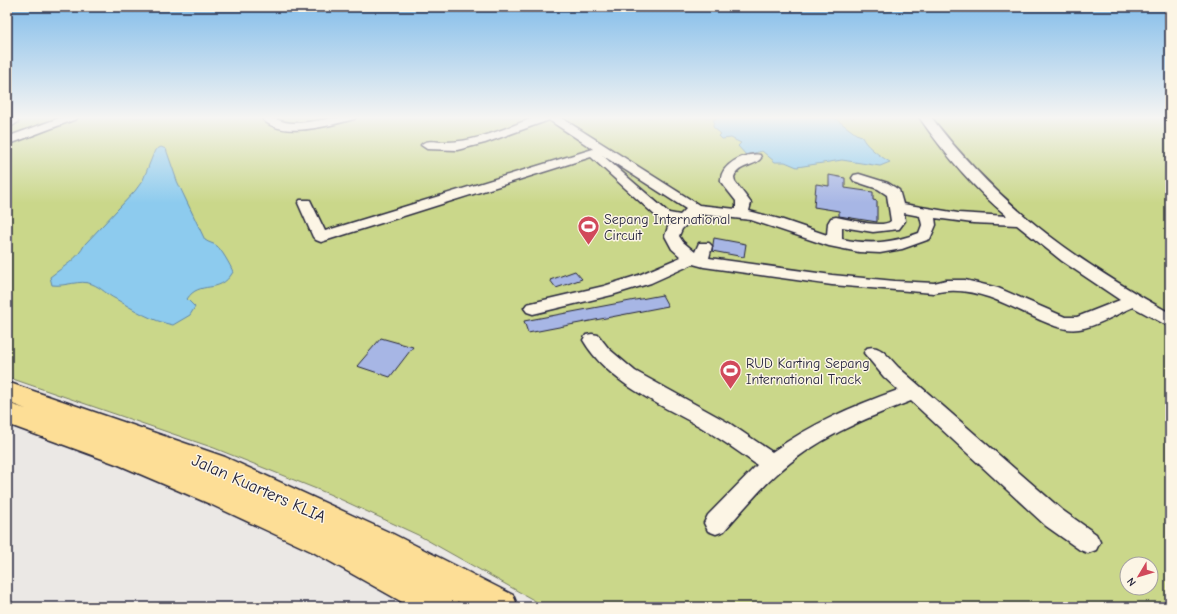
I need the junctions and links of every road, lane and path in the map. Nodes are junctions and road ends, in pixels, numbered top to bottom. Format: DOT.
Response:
graph roads {
  1 [pos="447,146"];
  2 [pos="458,146"];
  3 [pos="582,146"];
  4 [pos="592,146"];
  5 [pos="949,146"];
  6 [pos="592,153"];
  7 [pos="755,158"];
  8 [pos="859,178"];
  9 [pos="305,204"];
  10 [pos="897,207"];
  11 [pos="695,209"];
  12 [pos="927,213"];
  13 [pos="740,215"];
  14 [pos="682,220"];
  15 [pos="1020,221"];
  16 [pos="834,243"];
  17 [pos="699,255"];
  18 [pos="1133,301"];
  19 [pos="533,308"];
  20 [pos="1170,321"];
  21 [pos="592,340"];
  22 [pos="873,353"];
  23 [pos="7,392"];
  24 [pos="914,392"];
  25 [pos="7,413"];
  26 [pos="773,465"];
  27 [pos="716,523"];
  28 [pos="1088,542"];
  29 [pos="443,607"];
  30 [pos="501,607"];
  1 -- 2 [label="street"];
  3 -- 6 [label="street"];
  4 -- 11 [label="street"];
  5 -- 15 [label="street"];
  6 -- 9 [label="street"];
  6 -- 14 [label="street"];
  7 -- 13 [label="street"];
  8 -- 10 [label="street"];
  10 -- 12 [label="street"];
  10 -- 16 [label="street"];
  11 -- 13 [label="street"];
  11 -- 14 [label="street"];
  12 -- 15 [label="street"];
  12 -- 16 [label="street"];
  13 -- 16 [label="street"];
  14 -- 17 [label="street"];
  15 -- 18 [label="street"];
  17 -- 18 [label="street"];
  17 -- 19 [label="street"];
  18 -- 20 [label="street"];
  21 -- 26 [label="street"];
  22 -- 24 [label="street"];
  23 -- 30 [label="main road, Jalan Kuarters KLIA"];
  24 -- 26 [label="street"];
  24 -- 28 [label="street"];
  25 -- 29 [label="main road, Jalan Kuarters KLIA"];
  26 -- 27 [label="street"];
}
